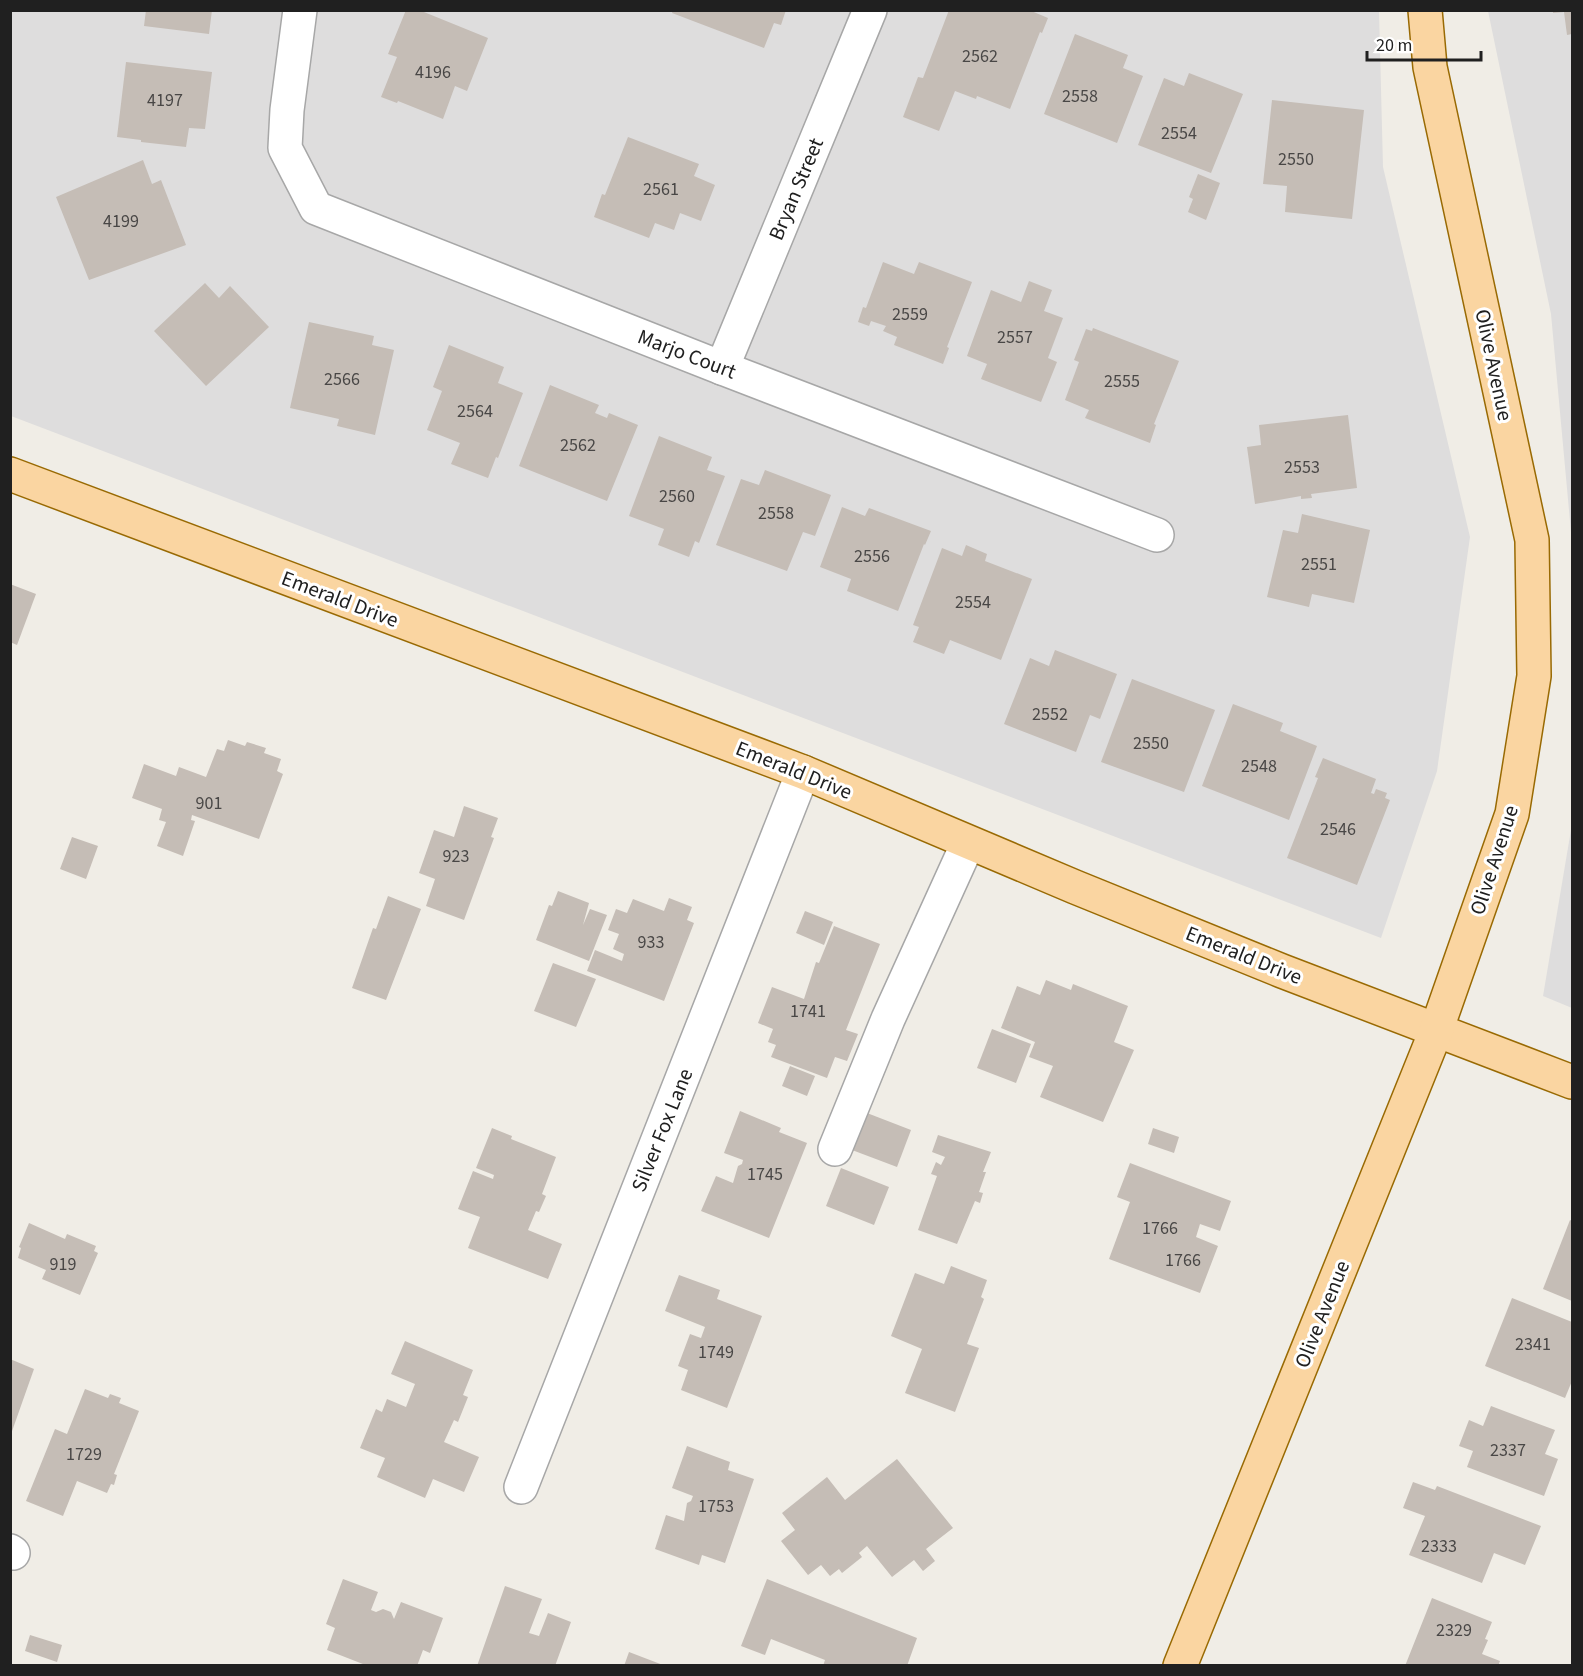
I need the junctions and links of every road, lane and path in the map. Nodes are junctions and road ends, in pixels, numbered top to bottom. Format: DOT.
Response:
graph roads {
  1 [pos="300,10"];
  2 [pos="870,10"];
  3 [pos="1425,10"];
  4 [pos="722,368"];
  5 [pos="10,474"];
  6 [pos="1158,535"];
  7 [pos="803,772"];
  8 [pos="968,843"];
  9 [pos="1436,1031"];
  10 [pos="1572,1082"];
  11 [pos="835,1149"];
  12 [pos="521,1487"];
  13 [pos="1180,1665"];
  1 -- 4 [label="street, Marjo Court"];
  2 -- 4 [label="street, Bryan Street"];
  3 -- 9 [label="main road, Olive Avenue"];
  4 -- 6 [label="street, Marjo Court"];
  5 -- 7 [label="main road, Emerald Drive"];
  7 -- 8 [label="main road, Emerald Drive"];
  7 -- 12 [label="street, Silver Fox Lane"];
  8 -- 9 [label="main road, Emerald Drive"];
  8 -- 11 [label="street"];
  9 -- 10 [label="main road, Emerald Drive"];
  9 -- 13 [label="main road, Olive Avenue"];
}
